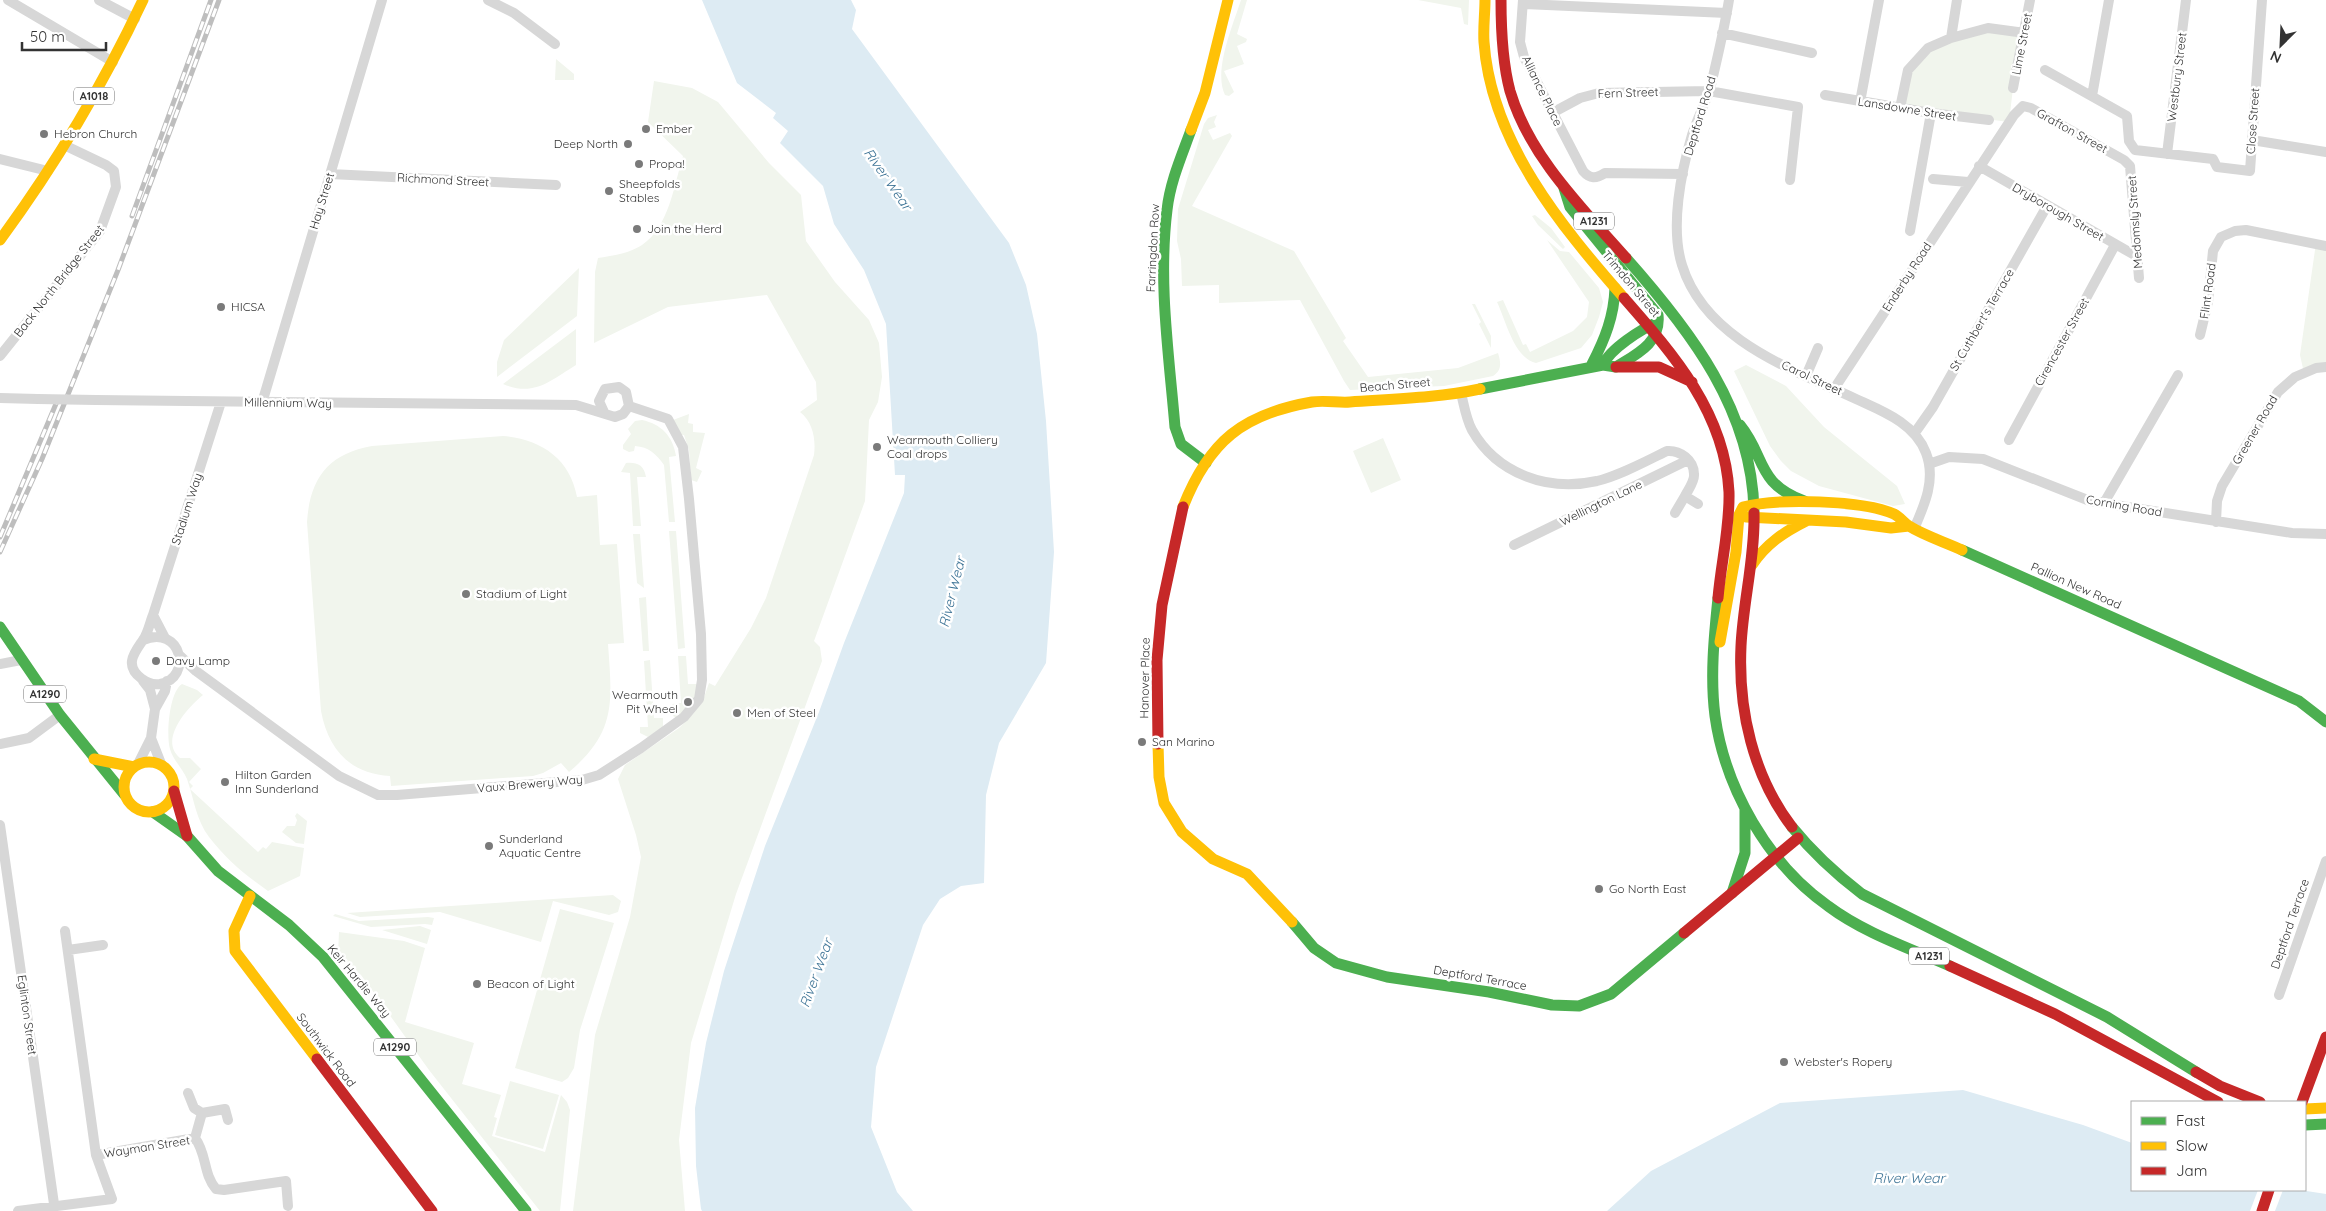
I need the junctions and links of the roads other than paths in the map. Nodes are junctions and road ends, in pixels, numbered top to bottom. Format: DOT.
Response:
graph roads {
  1 [pos="8,0"];
  2 [pos="98,0"];
  3 [pos="143,0"];
  4 [pos="382,0"];
  5 [pos="488,0"];
  6 [pos="1228,0"];
  7 [pos="1485,0"];
  8 [pos="1501,0"];
  9 [pos="1729,0"];
  10 [pos="1879,0"];
  11 [pos="1957,0"];
  12 [pos="2030,0"];
  13 [pos="2109,0"];
  14 [pos="2186,0"];
  15 [pos="2262,0"];
  16 [pos="1524,2"];
  17 [pos="1727,13"];
  18 [pos="134,19"];
  19 [pos="2025,32"];
  20 [pos="1722,34"];
  21 [pos="1951,38"];
  22 [pos="555,44"];
  23 [pos="1812,54"];
  24 [pos="113,62"];
  25 [pos="2045,70"];
  26 [pos="2013,88"];
  27 [pos="1709,91"];
  28 [pos="1825,95"];
  29 [pos="2092,96"];
  30 [pos="1860,102"];
  31 [pos="1900,108"];
  32 [pos="1552,113"];
  33 [pos="1931,113"];
  34 [pos="1990,120"];
  35 [pos="2252,140"];
  36 [pos="64,145"];
  37 [pos="2326,152"];
  38 [pos="2168,154"];
  39 [pos="0,159"];
  40 [pos="1979,166"];
  41 [pos="2130,166"];
  42 [pos="48,171"];
  43 [pos="330,174"];
  44 [pos="1683,174"];
  45 [pos="1933,178"];
  46 [pos="1790,180"];
  47 [pos="1968,182"];
  48 [pos="556,185"];
  49 [pos="1564,187"];
  50 [pos="2047,206"];
  51 [pos="1910,231"];
  52 [pos="0,240"];
  53 [pos="2115,245"];
  54 [pos="2326,246"];
  55 [pos="2138,257"];
  56 [pos="2139,278"];
  57 [pos="1615,288"];
  58 [pos="1693,289"];
  59 [pos="1659,322"];
  60 [pos="1648,326"];
  61 [pos="1684,329"];
  62 [pos="2200,335"];
  63 [pos="1657,336"];
  64 [pos="1818,348"];
  65 [pos="0,356"];
  66 [pos="1603,365"];
  67 [pos="1616,367"];
  68 [pos="2326,367"];
  69 [pos="1589,369"];
  70 [pos="2178,375"];
  71 [pos="1806,376"];
  72 [pos="1692,382"];
  73 [pos="1834,389"];
  74 [pos="1461,393"];
  75 [pos="600,397"];
  76 [pos="0,398"];
  77 [pos="221,402"];
  78 [pos="262,402"];
  79 [pos="576,405"];
  80 [pos="629,406"];
  81 [pos="604,412"];
  82 [pos="1737,422"];
  83 [pos="1914,434"];
  84 [pos="2009,440"];
  85 [pos="1688,460"];
  86 [pos="1206,463"];
  87 [pos="1929,464"];
  88 [pos="1685,496"];
  89 [pos="1807,502"];
  90 [pos="1728,503"];
  91 [pos="2104,503"];
  92 [pos="1698,504"];
  93 [pos="1754,504"];
  94 [pos="1675,513"];
  95 [pos="1739,515"];
  96 [pos="1754,519"];
  97 [pos="1806,521"];
  98 [pos="2216,522"];
  99 [pos="1912,527"];
  100 [pos="2326,534"];
  101 [pos="1514,545"];
  102 [pos="1751,568"];
  103 [pos="153,615"];
  104 [pos="0,627"];
  105 [pos="165,638"];
  106 [pos="143,640"];
  107 [pos="179,655"];
  108 [pos="21,660"];
  109 [pos="0,664"];
  110 [pos="178,670"];
  111 [pos="196,671"];
  112 [pos="143,680"];
  113 [pos="1713,680"];
  114 [pos="167,681"];
  115 [pos="155,709"];
  116 [pos="60,716"];
  117 [pos="2326,722"];
  118 [pos="151,738"];
  119 [pos="0,744"];
  120 [pos="94,759"];
  121 [pos="136,766"];
  122 [pos="162,766"];
  123 [pos="174,791"];
  124 [pos="124,794"];
  125 [pos="1744,806"];
  126 [pos="153,812"];
  127 [pos="0,825"];
  128 [pos="187,836"];
  129 [pos="1798,838"];
  130 [pos="1775,856"];
  131 [pos="2326,861"];
  132 [pos="1234,869"];
  133 [pos="250,896"];
  134 [pos="1729,897"];
  135 [pos="65,931"];
  136 [pos="103,945"];
  137 [pos="68,950"];
  138 [pos="2279,995"];
  139 [pos="2326,1037"];
  140 [pos="188,1093"];
  141 [pos="2216,1101"];
  142 [pos="2258,1101"];
  143 [pos="2302,1101"];
  144 [pos="2306,1108"];
  145 [pos="2326,1108"];
  146 [pos="202,1114"];
  147 [pos="228,1120"];
  148 [pos="2326,1124"];
  149 [pos="2306,1125"];
  150 [pos="195,1138"];
  151 [pos="96,1155"];
  152 [pos="2269,1191"];
  153 [pos="288,1206"];
  154 [pos="54,1208"];
  155 [pos="18,1211"];
  156 [pos="432,1211"];
  157 [pos="526,1211"];
  158 [pos="2262,1211"];
  1 -- 24 [label="street"];
  2 -- 18 [label="street"];
  3 -- 18 [label="main road, A1018"];
  4 -- 43 [label="street, Hay Street"];
  5 -- 22 [label="street"];
  6 -- 86 [label="main road, Farringdon Row"];
  7 -- 57 [label="main road, Trimdon Street / A1231"];
  8 -- 49 [label="main road, Trimdon Street / A1231"];
  9 -- 17 [label="street, Deptford Road"];
  10 -- 30 [label="street"];
  11 -- 21 [label="street"];
  12 -- 19 [label="street, Lime Street"];
  13 -- 29 [label="street"];
  14 -- 38 [label="street, Westbury Street"];
  15 -- 35 [label="street, Close Street"];
  16 -- 17 [label="street"];
  16 -- 32 [label="street, Alliance Place"];
  17 -- 20 [label="street, Deptford Road"];
  18 -- 24 [label="main road, A1018"];
  19 -- 21 [label="street"];
  19 -- 26 [label="street, Lime Street"];
  20 -- 23 [label="street"];
  20 -- 27 [label="street, Deptford Road"];
  21 -- 31 [label="street"];
  24 -- 36 [label="main road, A1018"];
  25 -- 29 [label="street, Close Street"];
  27 -- 32 [label="street, Fern Street"];
  27 -- 44 [label="street, Deptford Road"];
  27 -- 46 [label="street, Fern Street"];
  28 -- 30 [label="street, Lansdowne Street"];
  29 -- 38 [label="street, Close Street"];
  30 -- 31 [label="street, Lansdowne Street"];
  31 -- 33 [label="street, Lansdowne Street"];
  32 -- 44 [label="street, Alliance Place"];
  33 -- 34 [label="street, Lansdowne Street"];
  33 -- 51 [label="street"];
  35 -- 37 [label="street"];
  35 -- 38 [label="street, Close Street"];
  36 -- 42 [label="main road, A1018"];
  36 -- 65 [label="street, Back North Bridge Street"];
  39 -- 42 [label="street"];
  40 -- 41 [label="street, Grafton Street"];
  40 -- 47 [label="street, Enderby Road"];
  40 -- 50 [label="street, Dryborough Street"];
  41 -- 55 [label="street, Medomsly Street"];
  42 -- 52 [label="main road, A1018"];
  43 -- 48 [label="street, Richmond Street"];
  43 -- 78 [label="street, Hay Street"];
  44 -- 58 [label="street, Deptford Road"];
  45 -- 47 [label="street"];
  47 -- 73 [label="street, Enderby Road"];
  49 -- 59 [label="main road"];
  49 -- 61 [label="main road, Trimdon Street / A1231"];
  50 -- 53 [label="street, Dryborough Street"];
  50 -- 83 [label="street, St Cuthbert's Terrace"];
  53 -- 55 [label="street, Dryborough Street"];
  53 -- 84 [label="street, Cirencester Street"];
  54 -- 62 [label="street, Flint Road"];
  55 -- 56 [label="street, Medomsly Street"];
  57 -- 60 [label="main road, Trimdon Street / A1231"];
  57 -- 69 [label="main road"];
  58 -- 71 [label="street, Carol Street"];
  59 -- 60 [label="main road"];
  59 -- 61 [label="main road"];
  59 -- 63 [label="main road"];
  60 -- 63 [label="main road, Trimdon Street / A1231"];
  60 -- 66 [label="main road"];
  61 -- 82 [label="main road, Trimdon Street / A1231"];
  63 -- 67 [label="main road"];
  63 -- 72 [label="main road, Trimdon Street / A1231"];
  64 -- 71 [label="street"];
  66 -- 67 [label="main road, Beach Street"];
  66 -- 69 [label="main road, Beach Street"];
  67 -- 72 [label="main road, Beach Street"];
  68 -- 98 [label="street, Greener Road"];
  69 -- 74 [label="main road, Beach Street"];
  70 -- 91 [label="street"];
  71 -- 73 [label="street, Carol Street"];
  72 -- 90 [label="main road, Trimdon Street / A1231"];
  73 -- 83 [label="street, Carol Street"];
  74 -- 85 [label="street"];
  74 -- 86 [label="main road, Beach Street"];
  75 -- 79 [label="street, Millennium Way"];
  75 -- 80 [label="street"];
  75 -- 81 [label="street"];
  76 -- 77 [label="street, Millennium Way, bridge"];
  77 -- 78 [label="street, Millennium Way"];
  77 -- 103 [label="street, Stadium Way"];
  78 -- 79 [label="street, Millennium Way"];
  79 -- 81 [label="street, Millennium Way"];
  80 -- 81 [label="street"];
  80 -- 111 [label="street, Vaux Brewery Way"];
  82 -- 89 [label="main road, Pallion New Road"];
  82 -- 93 [label="main road, A1231"];
  83 -- 87 [label="street, Carol Street"];
  85 -- 88 [label="street"];
  85 -- 101 [label="street, Wellington Lane"];
  86 -- 132 [label="main road, Hanover Place"];
  87 -- 91 [label="street, Corning Road"];
  87 -- 99 [label="street"];
  88 -- 92 [label="street"];
  88 -- 94 [label="street"];
  89 -- 93 [label="main road, Pallion New Road"];
  89 -- 99 [label="main road, Pallion New Road"];
  90 -- 95 [label="main road"];
  90 -- 113 [label="main road, A1231"];
  91 -- 98 [label="street, Corning Road"];
  93 -- 95 [label="main road"];
  93 -- 96 [label="main road, A1231"];
  95 -- 96 [label="main road"];
  95 -- 113 [label="main road"];
  96 -- 97 [label="main road"];
  96 -- 102 [label="main road, A1231"];
  97 -- 99 [label="main road"];
  97 -- 102 [label="main road"];
  98 -- 100 [label="street, Corning Road"];
  99 -- 117 [label="main road, Pallion New Road"];
  102 -- 129 [label="main road, A1231"];
  103 -- 105 [label="street"];
  103 -- 106 [label="street, Stadium Way"];
  104 -- 108 [label="main road, A1290"];
  105 -- 106 [label="street"];
  105 -- 107 [label="street"];
  106 -- 112 [label="street, Stadium Way"];
  107 -- 110 [label="street"];
  107 -- 111 [label="street, Vaux Brewery Way"];
  108 -- 109 [label="street"];
  108 -- 116 [label="main road, A1290"];
  110 -- 111 [label="street"];
  110 -- 114 [label="street, Stadium Way"];
  112 -- 114 [label="street"];
  112 -- 115 [label="street, Stadium Way"];
  113 -- 125 [label="main road, A1231"];
  114 -- 115 [label="street, Stadium Way"];
  115 -- 118 [label="street, Stadium Way"];
  116 -- 119 [label="street"];
  116 -- 120 [label="main road, A1290"];
  118 -- 121 [label="street, Stadium Way"];
  118 -- 122 [label="street, Stadium Way"];
  120 -- 121 [label="main road"];
  120 -- 124 [label="main road, A1290"];
  121 -- 122 [label="main road"];
  121 -- 124 [label="main road"];
  122 -- 123 [label="main road"];
  123 -- 126 [label="main road"];
  123 -- 128 [label="main road, A1290"];
  124 -- 126 [label="main road"];
  125 -- 130 [label="main road, A1231"];
  125 -- 134 [label="main road"];
  126 -- 128 [label="main road, A1290"];
  127 -- 154 [label="street, Eglinton Street"];
  128 -- 133 [label="main road, Keir Hardie Way / A1290"];
  129 -- 130 [label="main road, Deptford Terrace"];
  129 -- 142 [label="main road, A1231"];
  130 -- 134 [label="main road, Deptford Terrace"];
  130 -- 141 [label="main road, A1231"];
  131 -- 138 [label="street, Deptford Terrace"];
  132 -- 134 [label="main road, Deptford Terrace"];
  133 -- 156 [label="main road, Southwick Road"];
  133 -- 157 [label="main road, Keir Hardie Way / A1290"];
  135 -- 137 [label="street, Wayman Street"];
  136 -- 137 [label="street"];
  137 -- 151 [label="street, Wayman Street"];
  139 -- 143 [label="main road"];
  140 -- 146 [label="street"];
  144 -- 145 [label="main road"];
  146 -- 147 [label="street"];
  146 -- 150 [label="street"];
  148 -- 149 [label="main road"];
  150 -- 151 [label="street, Wayman Street"];
  150 -- 153 [label="street, Wayman Street"];
  151 -- 154 [label="street, Wayman Street"];
  152 -- 158 [label="main road"];
  154 -- 155 [label="street"];
}
